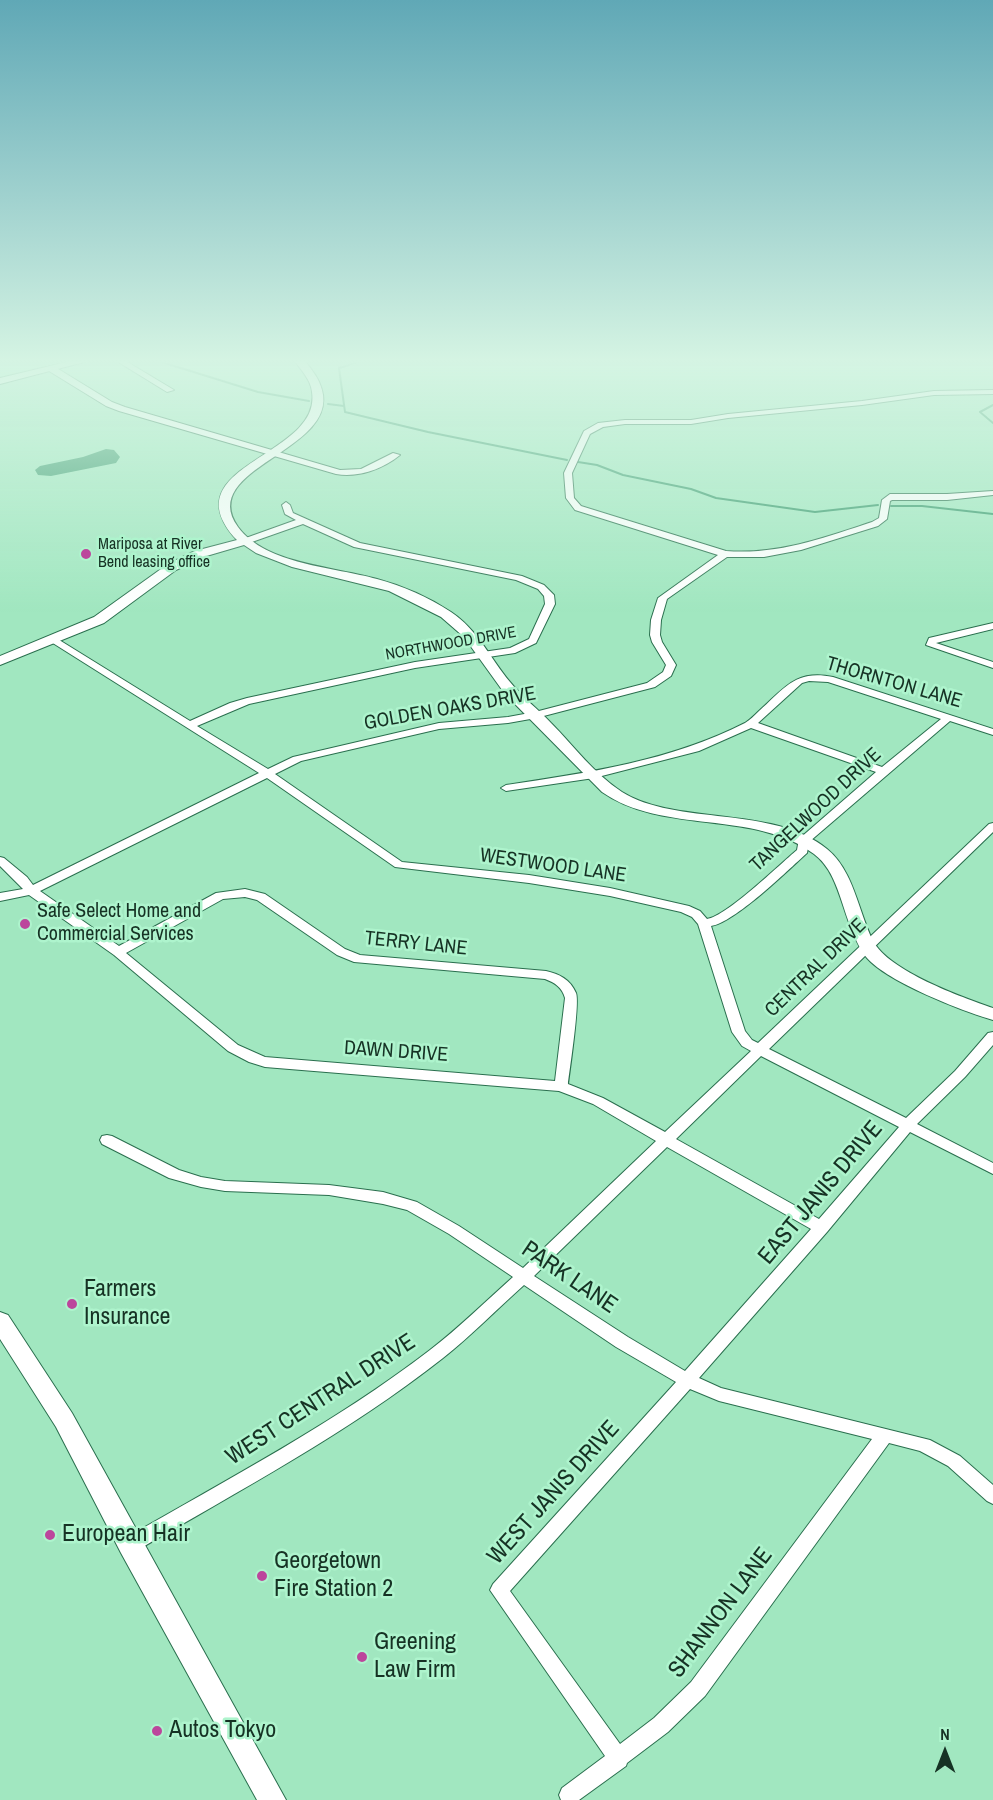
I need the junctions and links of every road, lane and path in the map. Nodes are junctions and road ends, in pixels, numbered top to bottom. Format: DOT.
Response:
graph roads {
  1 [pos="241,444"];
  2 [pos="287,444"];
  3 [pos="582,444"];
  4 [pos="275,454"];
  5 [pos="396,455"];
  6 [pos="993,493"];
  7 [pos="286,505"];
  8 [pos="303,521"];
  9 [pos="246,541"];
  10 [pos="725,554"];
  11 [pos="993,626"];
  12 [pos="53,640"];
  13 [pos="487,655"];
  14 [pos="0,662"];
  15 [pos="993,665"];
  16 [pos="536,715"];
  17 [pos="949,717"];
  18 [pos="751,724"];
  19 [pos="190,725"];
  20 [pos="993,732"];
  21 [pos="883,771"];
  22 [pos="266,774"];
  23 [pos="594,775"];
  24 [pos="506,788"];
  25 [pos="993,826"];
  26 [pos="804,841"];
  27 [pos="0,861"];
  28 [pos="31,891"];
  29 [pos="0,897"];
  30 [pos="704,923"];
  31 [pos="868,945"];
  32 [pos="118,952"];
  33 [pos="993,1014"];
  34 [pos="993,1036"];
  35 [pos="759,1050"];
  36 [pos="561,1086"];
  37 [pos="908,1125"];
  38 [pos="107,1140"];
  39 [pos="667,1140"];
  40 [pos="993,1169"];
  41 [pos="822,1228"];
  42 [pos="524,1276"];
  43 [pos="0,1321"];
  44 [pos="686,1380"];
  45 [pos="885,1435"];
  46 [pos="993,1496"];
  47 [pos="129,1545"];
  48 [pos="619,1759"];
  49 [pos="569,1795"];
  50 [pos="272,1800"];
  1 -- 4 [label="street"];
  2 -- 4 [label="street"];
  3 -- 10 [label="street"];
  4 -- 5 [label="street"];
  4 -- 9 [label="street"];
  6 -- 10 [label="street"];
  7 -- 8 [label="street, NORTHWOOD DRIVE"];
  8 -- 9 [label="street"];
  8 -- 13 [label="street, NORTHWOOD DRIVE"];
  9 -- 12 [label="street"];
  9 -- 13 [label="street"];
  10 -- 16 [label="street, GOLDEN OAKS DRIVE"];
  11 -- 15 [label="street"];
  12 -- 14 [label="street"];
  12 -- 19 [label="street, WESTWOOD LANE"];
  13 -- 16 [label="street"];
  13 -- 19 [label="street, NORTHWOOD DRIVE"];
  16 -- 22 [label="street, GOLDEN OAKS DRIVE"];
  16 -- 23 [label="street"];
  17 -- 18 [label="street, THORNTON LANE"];
  17 -- 20 [label="street, THORNTON LANE"];
  17 -- 21 [label="street, TANGELWOOD DRIVE"];
  18 -- 21 [label="street"];
  18 -- 23 [label="street, THORNTON LANE"];
  19 -- 22 [label="street, WESTWOOD LANE"];
  21 -- 26 [label="street, TANGELWOOD DRIVE"];
  22 -- 28 [label="street, GOLDEN OAKS DRIVE"];
  22 -- 30 [label="street, WESTWOOD LANE"];
  23 -- 24 [label="street, THORNTON LANE"];
  23 -- 26 [label="street"];
  25 -- 31 [label="street, CENTRAL DRIVE"];
  26 -- 30 [label="street, TANGELWOOD DRIVE"];
  26 -- 31 [label="street"];
  27 -- 28 [label="street, DAWN DRIVE"];
  28 -- 29 [label="street, GOLDEN OAKS DRIVE"];
  28 -- 32 [label="street, DAWN DRIVE"];
  30 -- 35 [label="street"];
  31 -- 33 [label="street"];
  31 -- 35 [label="street, CENTRAL DRIVE"];
  32 -- 36 [label="street, DAWN DRIVE"];
  32 -- 36 [label="street, TERRY LANE"];
  34 -- 37 [label="street, EAST JANIS DRIVE"];
  35 -- 37 [label="street"];
  35 -- 39 [label="street, CENTRAL DRIVE"];
  36 -- 39 [label="street, DAWN DRIVE"];
  37 -- 40 [label="street"];
  37 -- 41 [label="street, EAST JANIS DRIVE"];
  38 -- 42 [label="street, PARK LANE"];
  39 -- 41 [label="street, DAWN DRIVE"];
  39 -- 42 [label="street, WEST CENTRAL DRIVE"];
  41 -- 44 [label="street, EAST JANIS DRIVE"];
  42 -- 44 [label="street, PARK LANE"];
  42 -- 47 [label="street, WEST CENTRAL DRIVE"];
  43 -- 47 [label="street"];
  44 -- 45 [label="street, PARK LANE"];
  44 -- 48 [label="street, WEST JANIS DRIVE"];
  45 -- 46 [label="street, PARK LANE"];
  45 -- 48 [label="street, SHANNON LANE"];
  47 -- 50 [label="street"];
  48 -- 49 [label="street, SHANNON LANE"];
}
